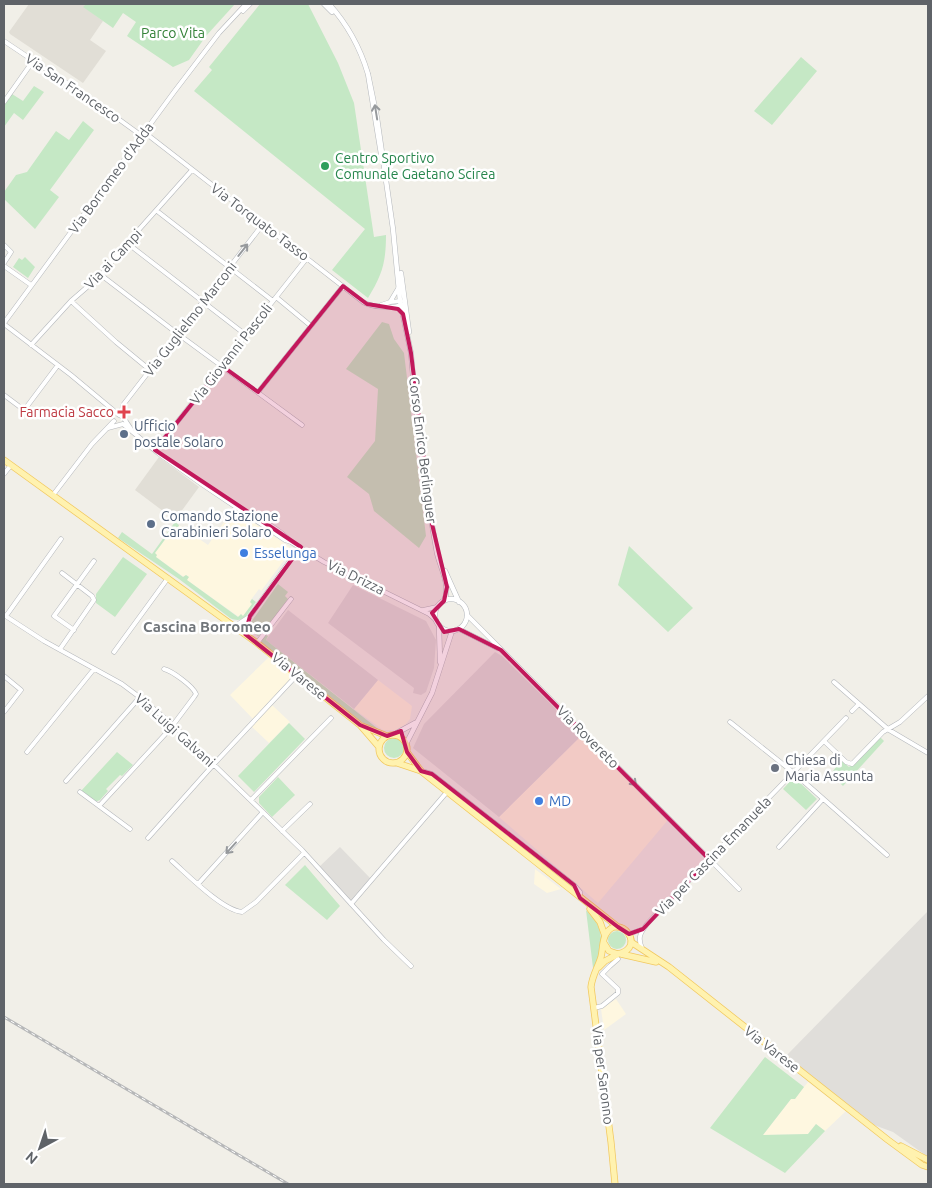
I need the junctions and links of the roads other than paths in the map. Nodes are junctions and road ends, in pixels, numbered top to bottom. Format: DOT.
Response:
graph roads {
  1 [pos="246,4"];
  2 [pos="250,4"];
  3 [pos="324,4"];
  4 [pos="329,4"];
  5 [pos="219,33"];
  6 [pos="351,34"];
  7 [pos="4,41"];
  8 [pos="33,61"];
  9 [pos="4,102"];
  10 [pos="143,134"];
  11 [pos="192,170"];
  12 [pos="157,211"];
  13 [pos="263,224"];
  14 [pos="127,243"];
  15 [pos="4,245"];
  16 [pos="396,255"];
  17 [pos="307,258"];
  18 [pos="4,265"];
  19 [pos="229,267"];
  20 [pos="101,275"];
  21 [pos="31,286"];
  22 [pos="343,286"];
  23 [pos="399,287"];
  24 [pos="274,299"];
  25 [pos="71,301"];
  26 [pos="203,302"];
  27 [pos="390,302"];
  28 [pos="402,304"];
  29 [pos="379,306"];
  30 [pos="394,307"];
  31 [pos="403,314"];
  32 [pos="4,323"];
  33 [pos="311,326"];
  34 [pos="178,334"];
  35 [pos="246,335"];
  36 [pos="31,345"];
  37 [pos="411,353"];
  38 [pos="58,365"];
  39 [pos="222,366"];
  40 [pos="150,370"];
  41 [pos="258,392"];
  42 [pos="4,395"];
  43 [pos="117,419"];
  44 [pos="124,422"];
  45 [pos="302,425"];
  46 [pos="155,450"];
  47 [pos="4,460"];
  48 [pos="11,465"];
  49 [pos="4,474"];
  50 [pos="53,495"];
  51 [pos="61,539"];
  52 [pos="300,547"];
  53 [pos="436,547"];
  54 [pos="94,561"];
  55 [pos="62,573"];
  56 [pos="166,577"];
  57 [pos="77,585"];
  58 [pos="291,599"];
  59 [pos="444,601"];
  60 [pos="459,602"];
  61 [pos="437,607"];
  62 [pos="423,610"];
  63 [pos="5,615"];
  64 [pos="466,615"];
  65 [pos="250,616"];
  66 [pos="436,620"];
  67 [pos="235,626"];
  68 [pos="439,626"];
  69 [pos="459,629"];
  70 [pos="74,630"];
  71 [pos="452,631"];
  72 [pos="245,634"];
  73 [pos="258,643"];
  74 [pos="60,649"];
  75 [pos="501,650"];
  76 [pos="114,652"];
  77 [pos="94,668"];
  78 [pos="440,668"];
  79 [pos="164,669"];
  80 [pos="298,674"];
  81 [pos="4,676"];
  82 [pos="834,682"];
  83 [pos="928,696"];
  84 [pos="140,697"];
  85 [pos="858,705"];
  86 [pos="4,712"];
  87 [pos="852,712"];
  88 [pos="331,718"];
  89 [pos="846,718"];
  90 [pos="417,722"];
  91 [pos="730,722"];
  92 [pos="174,725"];
  93 [pos="360,725"];
  94 [pos="889,730"];
  95 [pos="390,736"];
  96 [pos="824,740"];
  97 [pos="406,744"];
  98 [pos="379,747"];
  99 [pos="27,752"];
  100 [pos="407,752"];
  101 [pos="928,753"];
  102 [pos="397,762"];
  103 [pos="214,764"];
  104 [pos="421,771"];
  105 [pos="794,773"];
  106 [pos="66,781"];
  107 [pos="80,792"];
  108 [pos="447,792"];
  109 [pos="824,799"];
  110 [pos="252,800"];
  111 [pos="310,804"];
  112 [pos="99,806"];
  113 [pos="263,812"];
  114 [pos="130,829"];
  115 [pos="282,831"];
  116 [pos="148,838"];
  117 [pos="779,847"];
  118 [pos="304,853"];
  119 [pos="887,855"];
  120 [pos="709,859"];
  121 [pos="172,861"];
  122 [pos="198,884"];
  123 [pos="739,890"];
  124 [pos="580,898"];
  125 [pos="351,904"];
  126 [pos="618,927"];
  127 [pos="643,929"];
  128 [pos="629,934"];
  129 [pos="605,936"];
  130 [pos="631,942"];
  131 [pos="604,943"];
  132 [pos="619,956"];
  133 [pos="653,957"];
  134 [pos="411,966"];
  135 [pos="669,967"];
  136 [pos="597,968"];
  137 [pos="594,1008"];
  138 [pos="876,1130"];
  139 [pos="928,1160"];
  140 [pos="928,1167"];
  141 [pos="615,1184"];
  1 -- 5 [label="street, Via Borromeo d'Adda"];
  2 -- 5 [label="street, Via Borromeo d'Adda"];
  3 -- 6 [label="street, Corso Enrico Berlinguer"];
  4 -- 6 [label="street, Corso Enrico Berlinguer"];
  5 -- 10 [label="street, Via Borromeo d'Adda"];
  6 -- 16 [label="street, Corso Enrico Berlinguer"];
  7 -- 8 [label="street, Via San Francesco"];
  8 -- 9 [label="street"];
  8 -- 10 [label="street, Via San Francesco"];
  10 -- 11 [label="street, Via Torquato Tasso"];
  10 -- 21 [label="street, Via Borromeo d'Adda"];
  11 -- 12 [label="street, Via ai Campi"];
  11 -- 13 [label="street, Via Torquato Tasso"];
  12 -- 14 [label="street, Via ai Campi"];
  12 -- 19 [label="street"];
  13 -- 17 [label="street, Via Torquato Tasso"];
  19 -- 13 [label="street, Via Guglielmo Marconi, one-way"];
  14 -- 20 [label="street, Via ai Campi"];
  14 -- 26 [label="street"];
  15 -- 18 [label="street"];
  16 -- 23 [label="street, Corso Enrico Berlinguer"];
  16 -- 28 [label="street, Corso Enrico Berlinguer"];
  17 -- 22 [label="street, Via Torquato Tasso"];
  17 -- 24 [label="street, Via Giovanni Pascoli"];
  18 -- 21 [label="street"];
  19 -- 24 [label="street"];
  19 -- 26 [label="street, Via Guglielmo Marconi"];
  20 -- 25 [label="street, Via ai Campi"];
  20 -- 34 [label="street"];
  21 -- 32 [label="street, Via Borromeo d'Adda"];
  22 -- 29 [label="street, Via Torquato Tasso"];
  22 -- 33 [label="street"];
  23 -- 27 [label="street"];
  23 -- 28 [label="street, Corso Enrico Berlinguer"];
  24 -- 33 [label="street"];
  24 -- 35 [label="street, Via Giovanni Pascoli"];
  25 -- 36 [label="street, Via ai Campi"];
  25 -- 40 [label="street"];
  26 -- 34 [label="street, Via Guglielmo Marconi"];
  26 -- 35 [label="street"];
  27 -- 28 [label="street"];
  27 -- 29 [label="street"];
  28 -- 30 [label="street, Via Torquato Tasso"];
  28 -- 31 [label="street, Corso Enrico Berlinguer"];
  28 -- 37 [label="street, Corso Enrico Berlinguer"];
  29 -- 30 [label="street, Via Torquato Tasso"];
  30 -- 31 [label="street"];
  31 -- 37 [label="street, Corso Enrico Berlinguer"];
  32 -- 36 [label="street"];
  33 -- 41 [label="street"];
  34 -- 39 [label="street"];
  34 -- 40 [label="street, Via Guglielmo Marconi"];
  35 -- 39 [label="street, Via Giovanni Pascoli"];
  36 -- 38 [label="street"];
  37 -- 53 [label="street, Corso Enrico Berlinguer"];
  38 -- 42 [label="street"];
  38 -- 43 [label="street"];
  39 -- 41 [label="street"];
  39 -- 46 [label="street, Via Giovanni Pascoli"];
  40 -- 43 [label="street, Via Guglielmo Marconi"];
  41 -- 45 [label="street"];
  43 -- 44 [label="street"];
  43 -- 44 [label="street, Via Drizza"];
  43 -- 50 [label="street, Via Guglielmo Marconi"];
  44 -- 46 [label="street, Via Drizza"];
  46 -- 52 [label="street, Via Drizza"];
  47 -- 48 [label="main road, Via Varese"];
  48 -- 49 [label="street"];
  48 -- 50 [label="main road, Via Varese"];
  50 -- 56 [label="main road, Via Varese"];
  51 -- 63 [label="street"];
  52 -- 62 [label="street, Via Drizza"];
  52 -- 65 [label="street"];
  53 -- 59 [label="street, Corso Enrico Berlinguer"];
  53 -- 60 [label="street, Corso Enrico Berlinguer"];
  54 -- 57 [label="street"];
  55 -- 57 [label="street"];
  56 -- 67 [label="main road, Via Varese"];
  56 -- 76 [label="street"];
  57 -- 70 [label="street"];
  57 -- 70 [label="street"];
  58 -- 73 [label="street"];
  59 -- 60 [label="street"];
  59 -- 61 [label="street"];
  60 -- 64 [label="street"];
  61 -- 62 [label="street"];
  61 -- 66 [label="street"];
  62 -- 66 [label="street, Via Drizza"];
  63 -- 74 [label="street, Via Luigi Galvani"];
  64 -- 69 [label="street"];
  64 -- 75 [label="street, Via Rovereto"];
  65 -- 67 [label="street"];
  65 -- 72 [label="street"];
  66 -- 68 [label="street"];
  67 -- 72 [label="main road, Via Varese"];
  68 -- 71 [label="street"];
  68 -- 78 [label="street"];
  69 -- 71 [label="street"];
  69 -- 75 [label="street"];
  70 -- 74 [label="street"];
  71 -- 78 [label="street"];
  72 -- 73 [label="main road, Via Varese"];
  73 -- 80 [label="main road, Via Varese"];
  74 -- 77 [label="street, Via Luigi Galvani"];
  75 -- 120 [label="street, Via Rovereto, one-way"];
  77 -- 84 [label="street, Via Luigi Galvani"];
  77 -- 99 [label="street"];
  78 -- 90 [label="street"];
  79 -- 92 [label="street"];
  80 -- 93 [label="main road, Via Varese"];
  80 -- 103 [label="street"];
  81 -- 86 [label="street"];
  82 -- 85 [label="street"];
  83 -- 94 [label="street"];
  84 -- 92 [label="street, Via Luigi Galvani"];
  84 -- 106 [label="street"];
  85 -- 87 [label="street"];
  85 -- 94 [label="street"];
  88 -- 110 [label="street"];
  89 -- 96 [label="street, Via per Cascina Emanuela"];
  90 -- 95 [label="street"];
  90 -- 97 [label="street"];
  91 -- 105 [label="street"];
  92 -- 103 [label="street, Via Luigi Galvani"];
  92 -- 112 [label="street"];
  93 -- 95 [label="main road, Via Varese"];
  93 -- 98 [label="main road, Via Varese"];
  94 -- 96 [label="street"];
  94 -- 101 [label="street"];
  95 -- 97 [label="main road"];
  95 -- 98 [label="main road"];
  96 -- 105 [label="street, Via per Cascina Emanuela"];
  97 -- 100 [label="main road"];
  98 -- 102 [label="main road"];
  100 -- 102 [label="main road"];
  100 -- 104 [label="main road"];
  102 -- 104 [label="main road"];
  103 -- 110 [label="street, Via Luigi Galvani"];
  103 -- 116 [label="street"];
  104 -- 108 [label="main road"];
  104 -- 124 [label="street"];
  105 -- 109 [label="street"];
  105 -- 120 [label="street, Via per Cascina Emanuela"];
  107 -- 112 [label="street"];
  108 -- 124 [label="main road"];
  108 -- 125 [label="street"];
  109 -- 117 [label="street"];
  109 -- 119 [label="street"];
  110 -- 113 [label="street, Via Luigi Galvani"];
  111 -- 115 [label="street"];
  112 -- 114 [label="street"];
  113 -- 115 [label="street, Via Luigi Galvani"];
  113 -- 122 [label="street, one-way"];
  115 -- 118 [label="street, Via Luigi Galvani"];
  118 -- 122 [label="street"];
  118 -- 125 [label="street, Via Luigi Galvani"];
  120 -- 123 [label="street, Via Rovereto"];
  120 -- 127 [label="street, Via per Cascina Emanuela"];
  121 -- 122 [label="street"];
  124 -- 126 [label="main road"];
  124 -- 129 [label="main road"];
  125 -- 134 [label="street, Via Luigi Galvani"];
  126 -- 128 [label="main road"];
  126 -- 129 [label="main road"];
  127 -- 128 [label="street, Via per Cascina Emanuela"];
  127 -- 133 [label="street"];
  128 -- 130 [label="main road"];
  129 -- 131 [label="main road"];
  130 -- 132 [label="main road"];
  130 -- 133 [label="main road, Via Varese"];
  131 -- 132 [label="main road"];
  131 -- 136 [label="main road, Via per Saronno"];
  132 -- 135 [label="main road, Via Varese"];
  132 -- 136 [label="main road"];
  132 -- 137 [label="street"];
  133 -- 135 [label="main road, Via Varese"];
  135 -- 138 [label="main road, Via Varese"];
  136 -- 137 [label="main road, Via per Saronno"];
  137 -- 141 [label="main road, Via per Saronno"];
  138 -- 139 [label="main road, Via Varese"];
  138 -- 140 [label="main road, Via Varese"];
}
